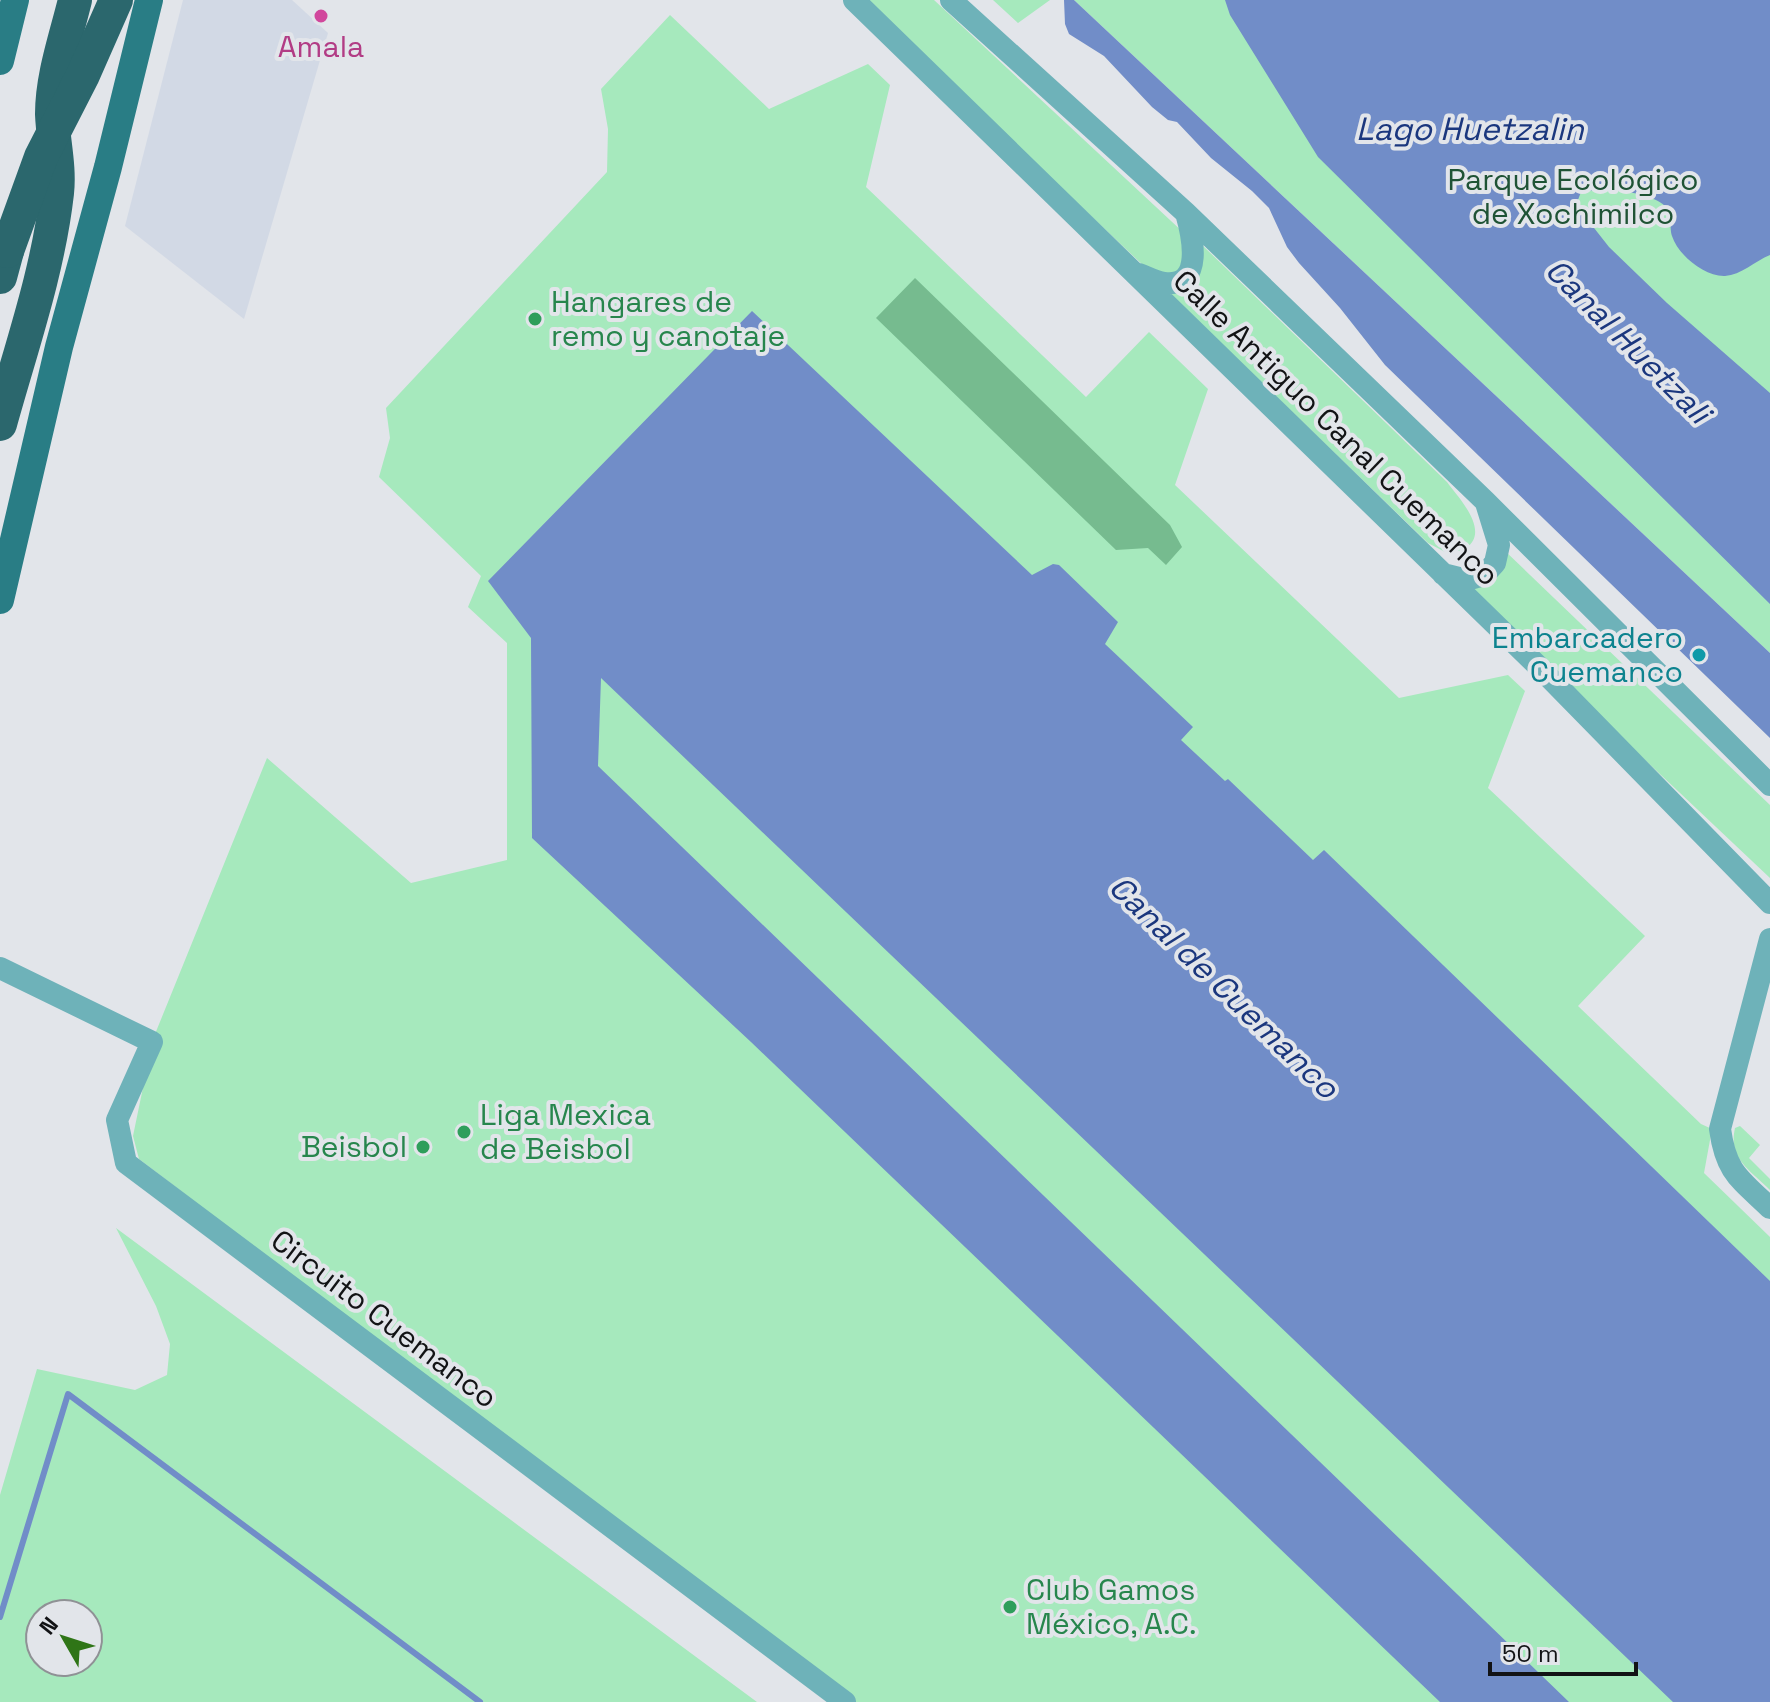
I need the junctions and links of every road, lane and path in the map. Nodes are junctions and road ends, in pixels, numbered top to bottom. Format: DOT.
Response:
graph roads {
  1 [pos="15,0"];
  2 [pos="75,0"];
  3 [pos="116,0"];
  4 [pos="149,0"];
  5 [pos="854,0"];
  6 [pos="951,0"];
  7 [pos="0,61"];
  8 [pos="1186,213"];
  9 [pos="1134,273"];
  10 [pos="0,277"];
  11 [pos="0,424"];
  12 [pos="1485,501"];
  13 [pos="1442,574"];
  14 [pos="0,600"];
  15 [pos="1770,785"];
  16 [pos="1770,903"];
  17 [pos="1770,939"];
  18 [pos="0,968"];
  19 [pos="1764,983"];
  20 [pos="1770,1208"];
  21 [pos="845,1702"];
  1 -- 7 [label="main road"];
  2 -- 11 [label="highway"];
  3 -- 10 [label="highway, bridge"];
  4 -- 14 [label="main road"];
  5 -- 9 [label="street, Calle Antiguo Canal Cuemanco"];
  6 -- 8 [label="street, Calle Antiguo Canal Cuemanco"];
  8 -- 9 [label="street"];
  8 -- 12 [label="street, Calle Antiguo Canal Cuemanco"];
  9 -- 13 [label="street, Calle Antiguo Canal Cuemanco"];
  12 -- 13 [label="street"];
  12 -- 15 [label="street, Calle Antiguo Canal Cuemanco"];
  13 -- 16 [label="street, Calle Antiguo Canal Cuemanco"];
  17 -- 19 [label="street"];
  18 -- 21 [label="street, Circuito Cuemanco"];
  19 -- 20 [label="street"];
}
